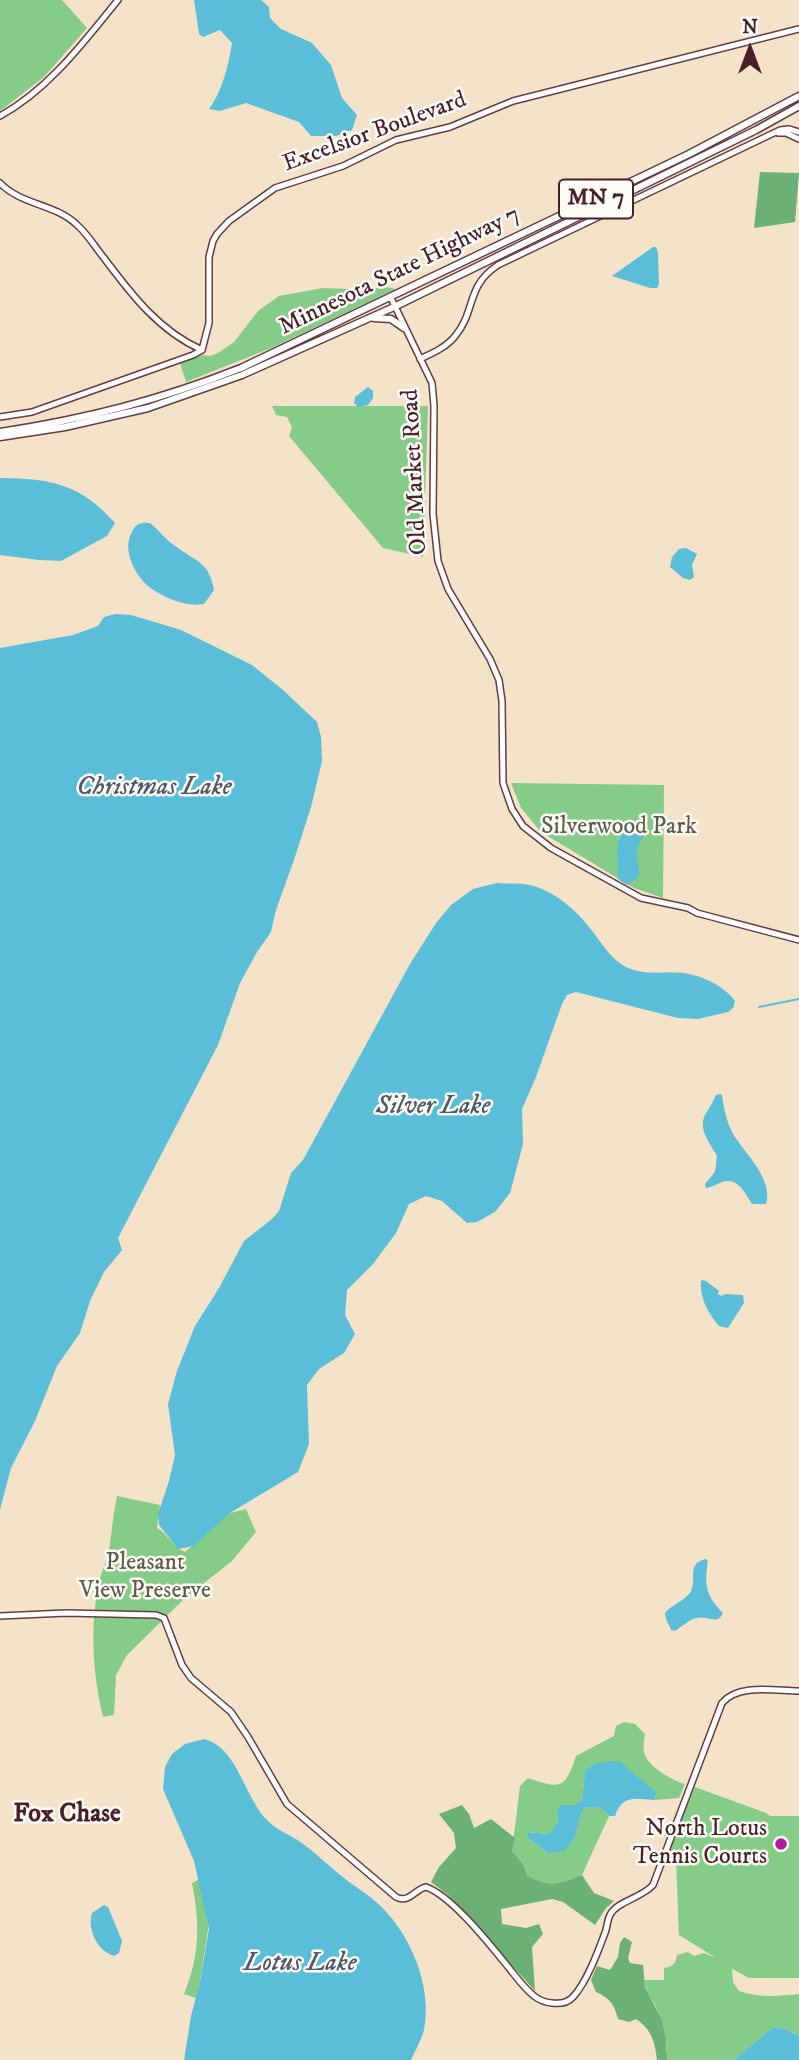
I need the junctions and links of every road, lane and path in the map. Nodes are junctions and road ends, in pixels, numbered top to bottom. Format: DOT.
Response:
graph roads {
  1 [pos="118,0"];
  2 [pos="799,29"];
  3 [pos="799,96"];
  4 [pos="799,106"];
  5 [pos="0,116"];
  6 [pos="799,132"];
  7 [pos="775,133"];
  8 [pos="799,139"];
  9 [pos="0,183"];
  10 [pos="391,298"];
  11 [pos="394,307"];
  12 [pos="365,320"];
  13 [pos="404,328"];
  14 [pos="202,350"];
  15 [pos="419,359"];
  16 [pos="0,417"];
  17 [pos="0,432"];
  18 [pos="0,437"];
  19 [pos="799,940"];
  20 [pos="0,1616"];
  21 [pos="799,1691"];
  1 -- 5 [label="street"];
  2 -- 14 [label="street, Excelsior Boulevard"];
  3 -- 10 [label="main road, Minnesota State Highway 7 / MN 7"];
  4 -- 11 [label="main road, Minnesota State Highway 7 / MN 7"];
  6 -- 7 [label="street"];
  7 -- 8 [label="street"];
  7 -- 15 [label="street"];
  9 -- 14 [label="street"];
  10 -- 11 [label="street, Old Market Road"];
  10 -- 17 [label="main road, Minnesota State Highway 7 / MN 7"];
  11 -- 12 [label="main road, Minnesota State Highway 7 / MN 7"];
  11 -- 13 [label="street, Old Market Road"];
  12 -- 13 [label="main road"];
  12 -- 18 [label="main road, Minnesota State Highway 7 / MN 7"];
  13 -- 15 [label="street, Old Market Road"];
  14 -- 16 [label="street"];
  15 -- 19 [label="street, Old Market Road"];
  20 -- 21 [label="street"];
}
